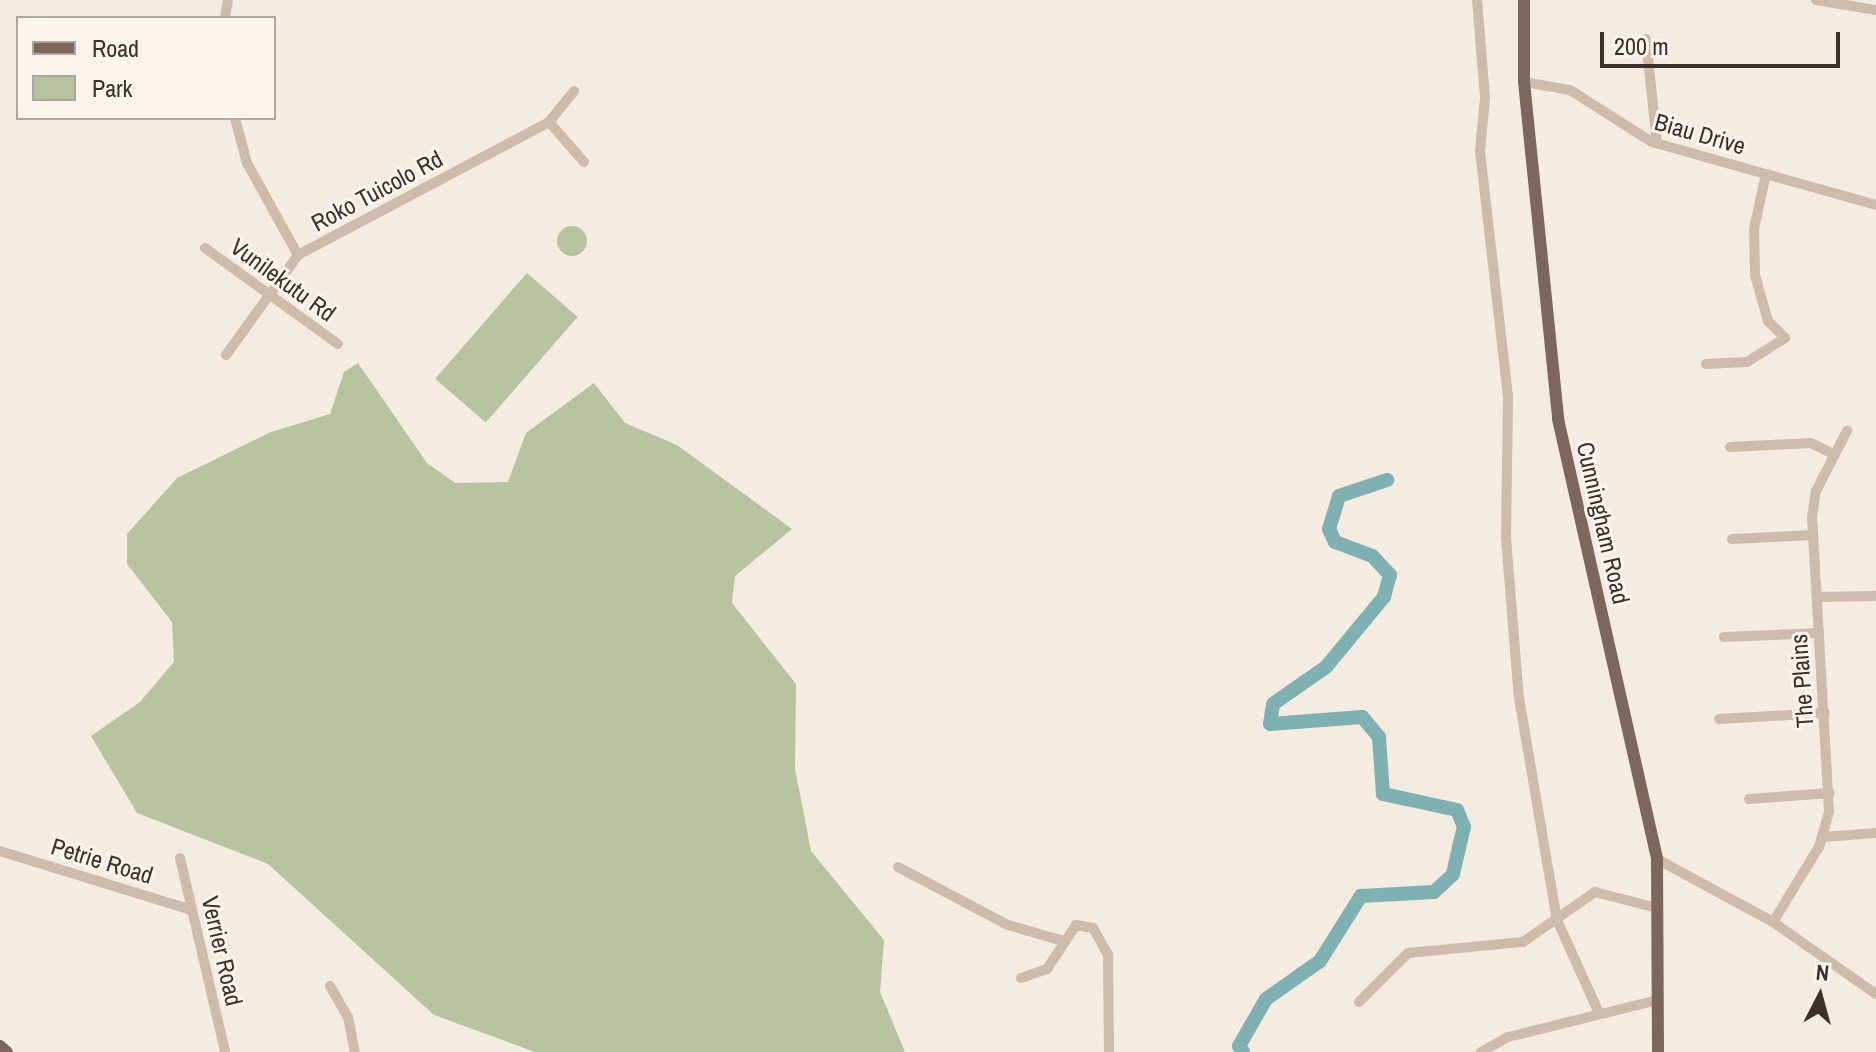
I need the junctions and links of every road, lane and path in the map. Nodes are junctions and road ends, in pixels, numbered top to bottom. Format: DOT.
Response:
graph roads {
  1 [pos="1477,0"];
  2 [pos="1524,0"];
  3 [pos="1816,0"];
  4 [pos="1876,10"];
  5 [pos="1646,39"];
  6 [pos="1524,82"];
  7 [pos="574,91"];
  8 [pos="236,120"];
  9 [pos="549,122"];
  10 [pos="1657,143"];
  11 [pos="584,162"];
  12 [pos="1766,174"];
  13 [pos="1876,205"];
  14 [pos="205,248"];
  15 [pos="298,255"];
  16 [pos="267,295"];
  17 [pos="338,344"];
  18 [pos="226,355"];
  19 [pos="1706,364"];
  20 [pos="1847,431"];
  21 [pos="1730,447"];
  22 [pos="1834,454"];
  23 [pos="1813,535"];
  24 [pos="1732,539"];
  25 [pos="1876,596"];
  26 [pos="1817,597"];
  27 [pos="1819,633"];
  28 [pos="1724,637"];
  29 [pos="1825,713"];
  30 [pos="1719,719"];
  31 [pos="1830,793"];
  32 [pos="1749,799"];
  33 [pos="1876,833"];
  34 [pos="1823,837"];
  35 [pos="0,851"];
  36 [pos="180,858"];
  37 [pos="1657,859"];
  38 [pos="898,867"];
  39 [pos="1657,908"];
  40 [pos="192,910"];
  41 [pos="1557,920"];
  42 [pos="1773,922"];
  43 [pos="1063,941"];
  44 [pos="1021,978"];
  45 [pos="330,986"];
  46 [pos="1876,994"];
  47 [pos="1657,1000"];
  48 [pos="1359,1002"];
  49 [pos="1598,1011"];
  50 [pos="0,1046"];
  51 [pos="7,1052"];
  52 [pos="225,1052"];
  53 [pos="355,1052"];
  54 [pos="1109,1052"];
  55 [pos="1481,1052"];
  56 [pos="1658,1052"];
  1 -- 41 [label="street"];
  2 -- 6 [label="main road, Cunningham Road"];
  3 -- 4 [label="street"];
  5 -- 10 [label="street"];
  6 -- 10 [label="street, Biau Drive"];
  6 -- 37 [label="main road, Cunningham Road"];
  7 -- 9 [label="street, Roko Tuicolo Rd"];
  8 -- 15 [label="street"];
  9 -- 11 [label="street"];
  9 -- 15 [label="street, Roko Tuicolo Rd"];
  10 -- 12 [label="street, Biau Drive"];
  12 -- 13 [label="street, Biau Drive"];
  12 -- 19 [label="street"];
  14 -- 16 [label="street, Vunilekutu Rd"];
  15 -- 16 [label="street, Roko Tuicolo Rd"];
  16 -- 17 [label="street, Vunilekutu Rd"];
  16 -- 18 [label="street, Roko Tuicolo Rd"];
  20 -- 22 [label="street, The Plains"];
  21 -- 22 [label="street"];
  22 -- 23 [label="street, The Plains"];
  23 -- 24 [label="street"];
  23 -- 26 [label="street, The Plains"];
  25 -- 26 [label="street"];
  26 -- 27 [label="street, The Plains"];
  27 -- 28 [label="street"];
  27 -- 29 [label="street, The Plains"];
  29 -- 30 [label="street"];
  29 -- 31 [label="street, The Plains"];
  31 -- 32 [label="street"];
  31 -- 34 [label="street, The Plains"];
  33 -- 34 [label="street"];
  34 -- 42 [label="street, The Plains"];
  35 -- 40 [label="street, Petrie Road"];
  36 -- 40 [label="street, Verrier Road"];
  37 -- 39 [label="main road, Cunningham Road"];
  37 -- 42 [label="street"];
  38 -- 43 [label="street"];
  39 -- 41 [label="street"];
  39 -- 47 [label="main road, Cunningham Road"];
  40 -- 52 [label="street, Verrier Road"];
  41 -- 48 [label="street"];
  41 -- 49 [label="street"];
  42 -- 46 [label="street"];
  43 -- 44 [label="street"];
  43 -- 54 [label="street"];
  45 -- 53 [label="street"];
  47 -- 49 [label="street"];
  47 -- 56 [label="main road, Cunningham Road"];
  49 -- 55 [label="street"];
  50 -- 51 [label="main road"];
}
